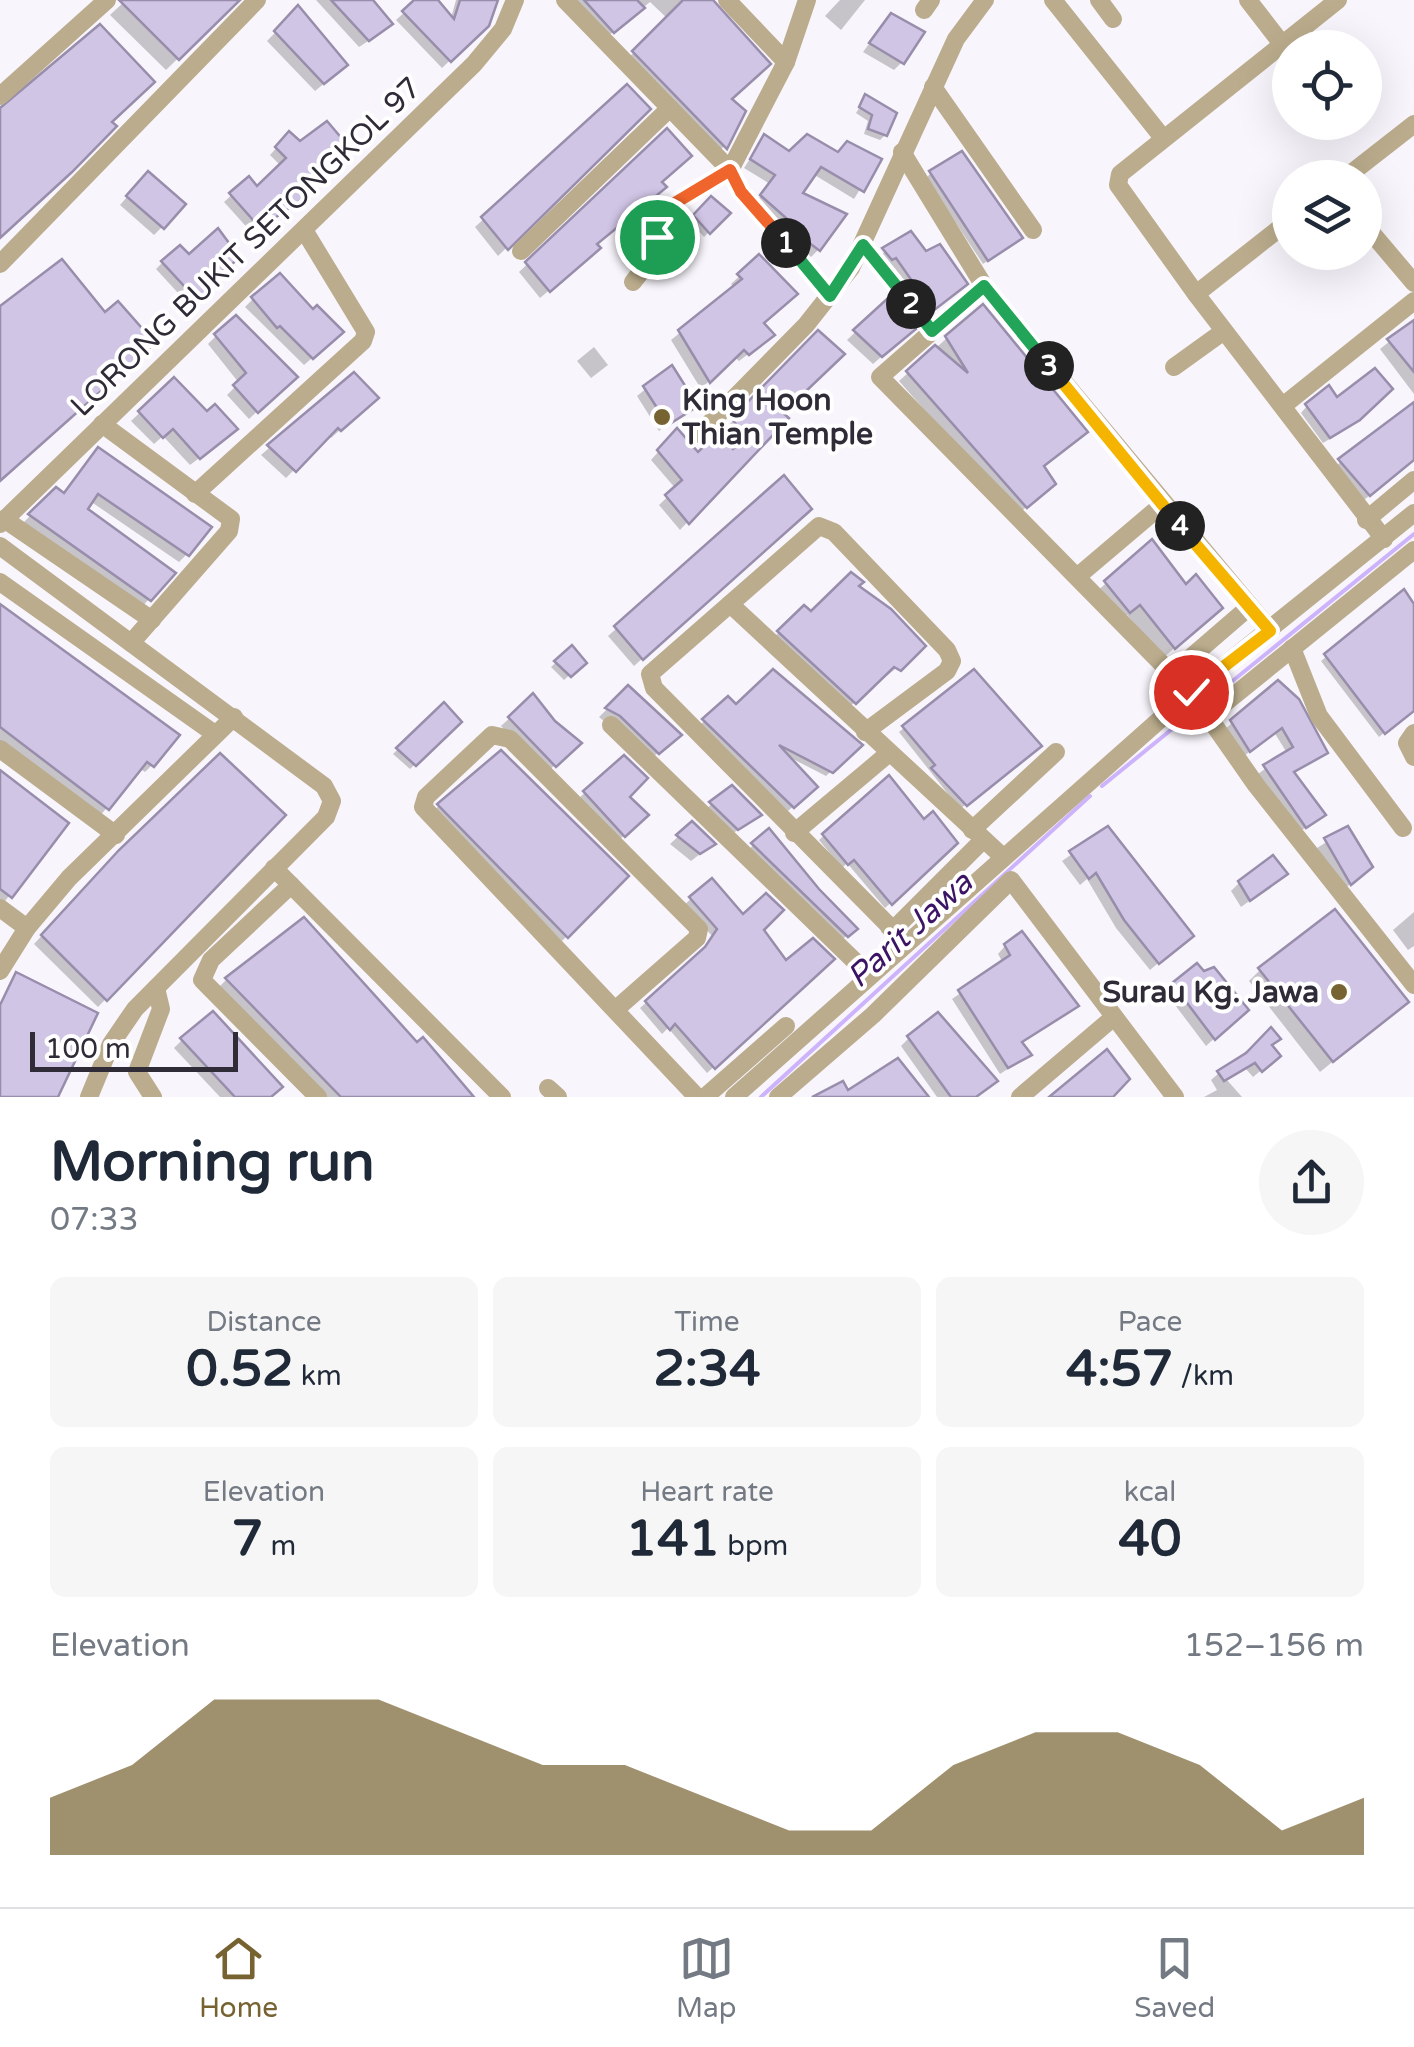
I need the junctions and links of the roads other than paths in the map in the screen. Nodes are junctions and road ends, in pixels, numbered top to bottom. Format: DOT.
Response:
graph roads {
  1 [pos="107,0"];
  2 [pos="257,0"];
  3 [pos="515,0"];
  4 [pos="566,0"];
  5 [pos="727,0"];
  6 [pos="807,0"];
  7 [pos="985,0"];
  8 [pos="1053,0"];
  9 [pos="1099,0"];
  10 [pos="1248,0"];
  11 [pos="1338,0"];
  12 [pos="1114,19"];
  13 [pos="1300,30"];
  14 [pos="1272,31"];
  15 [pos="1272,52"];
  16 [pos="786,62"];
  17 [pos="933,87"];
  18 [pos="0,96"];
  19 [pos="670,108"];
  20 [pos="1414,124"];
  21 [pos="1162,138"];
  22 [pos="902,152"];
  23 [pos="1368,160"];
  24 [pos="730,170"];
  25 [pos="304,230"];
  26 [pos="1033,230"];
  27 [pos="1272,234"];
  28 [pos="1382,244"];
  29 [pos="863,245"];
  30 [pos="521,251"];
  31 [pos="0,264"];
  32 [pos="632,282"];
  33 [pos="1414,282"];
  34 [pos="984,286"];
  35 [pos="1196,294"];
  36 [pos="830,296"];
  37 [pos="1414,301"];
  38 [pos="932,331"];
  39 [pos="1224,331"];
  40 [pos="1174,367"];
  41 [pos="1284,405"];
  42 [pos="102,424"];
  43 [pos="699,434"];
  44 [pos="1414,480"];
  45 [pos="195,494"];
  46 [pos="1162,504"];
  47 [pos="1414,513"];
  48 [pos="1366,520"];
  49 [pos="2,522"];
  50 [pos="1384,539"];
  51 [pos="0,546"];
  52 [pos="1410,561"];
  53 [pos="1078,576"];
  54 [pos="0,582"];
  55 [pos="730,604"];
  56 [pos="1248,608"];
  57 [pos="152,620"];
  58 [pos="1270,631"];
  59 [pos="131,643"];
  60 [pos="1292,648"];
  61 [pos="1191,692"];
  62 [pos="1210,715"];
  63 [pos="234,717"];
  64 [pos="611,725"];
  65 [pos="866,732"];
  66 [pos="214,734"];
  67 [pos="0,750"];
  68 [pos="1056,752"];
  69 [pos="888,754"];
  70 [pos="1403,828"];
  71 [pos="794,833"];
  72 [pos="116,834"];
  73 [pos="978,835"];
  74 [pos="1003,858"];
  75 [pos="274,868"];
  76 [pos="291,885"];
  77 [pos="0,908"];
  78 [pos="889,926"];
  79 [pos="26,928"];
  80 [pos="906,943"];
  81 [pos="0,970"];
  82 [pos="869,975"];
  83 [pos="1414,985"];
  84 [pos="156,988"];
  85 [pos="854,996"];
  86 [pos="615,1010"];
  87 [pos="874,1015"];
  88 [pos="1114,1017"];
  89 [pos="786,1026"];
  90 [pos="305,1093"];
  91 [pos="89,1097"];
  92 [pos="153,1097"];
  93 [pos="502,1097"];
  94 [pos="701,1097"];
  95 [pos="734,1097"];
  96 [pos="778,1097"];
  97 [pos="1020,1097"];
  98 [pos="1175,1097"];
  1 -- 18 [label="street"];
  2 -- 31 [label="street"];
  3 -- 25 [label="street, LORONG BUKIT SETONGKOL 97"];
  4 -- 19 [label="street"];
  5 -- 16 [label="street"];
  6 -- 16 [label="street"];
  7 -- 17 [label="street"];
  8 -- 21 [label="street"];
  9 -- 12 [label="street"];
  10 -- 14 [label="street"];
  11 -- 13 [label="street"];
  15 -- 21 [label="street"];
  16 -- 24 [label="street"];
  17 -- 22 [label="street"];
  17 -- 26 [label="street"];
  19 -- 24 [label="street"];
  19 -- 30 [label="street"];
  20 -- 23 [label="street"];
  21 -- 35 [label="street"];
  22 -- 29 [label="street"];
  22 -- 34 [label="street"];
  24 -- 32 [label="street"];
  24 -- 36 [label="street"];
  25 -- 42 [label="street, LORONG BUKIT SETONGKOL 97"];
  25 -- 45 [label="street"];
  27 -- 35 [label="street"];
  28 -- 33 [label="street"];
  29 -- 36 [label="street"];
  29 -- 38 [label="street"];
  34 -- 38 [label="street"];
  34 -- 46 [label="street"];
  35 -- 39 [label="street"];
  36 -- 43 [label="street"];
  37 -- 41 [label="street"];
  38 -- 53 [label="street"];
  39 -- 40 [label="street"];
  39 -- 41 [label="street"];
  41 -- 48 [label="street"];
  42 -- 45 [label="street"];
  42 -- 49 [label="street, LORONG BUKIT SETONGKOL 97"];
  44 -- 48 [label="street"];
  45 -- 57 [label="street"];
  46 -- 53 [label="street"];
  46 -- 56 [label="street"];
  47 -- 50 [label="street"];
  48 -- 50 [label="street"];
  49 -- 57 [label="street"];
  50 -- 58 [label="street"];
  51 -- 59 [label="street"];
  52 -- 60 [label="street"];
  53 -- 56 [label="street"];
  54 -- 66 [label="street"];
  55 -- 65 [label="street"];
  55 -- 65 [label="street"];
  55 -- 71 [label="street"];
  56 -- 58 [label="street"];
  57 -- 59 [label="street"];
  58 -- 61 [label="street"];
  59 -- 63 [label="street"];
  60 -- 62 [label="street"];
  60 -- 70 [label="street"];
  61 -- 62 [label="street"];
  61 -- 74 [label="street"];
  62 -- 83 [label="street"];
  63 -- 66 [label="street"];
  63 -- 75 [label="street"];
  64 -- 82 [label="street"];
  65 -- 69 [label="street"];
  66 -- 72 [label="street"];
  67 -- 72 [label="street"];
  68 -- 73 [label="street"];
  69 -- 71 [label="street"];
  69 -- 73 [label="street"];
  71 -- 78 [label="street"];
  72 -- 79 [label="street"];
  73 -- 74 [label="street"];
  73 -- 78 [label="street"];
  74 -- 80 [label="street"];
  75 -- 76 [label="street"];
  75 -- 84 [label="street"];
  76 -- 90 [label="street"];
  76 -- 93 [label="street"];
  77 -- 79 [label="street"];
  78 -- 80 [label="street"];
  79 -- 81 [label="street"];
  80 -- 82 [label="street"];
  82 -- 85 [label="street"];
  84 -- 91 [label="street"];
  84 -- 92 [label="street"];
  85 -- 87 [label="street"];
  85 -- 95 [label="street"];
  86 -- 86 [label="street"];
  86 -- 94 [label="street"];
  87 -- 88 [label="street"];
  87 -- 96 [label="street"];
  88 -- 97 [label="street"];
  88 -- 98 [label="street"];
  89 -- 94 [label="street"];
}
